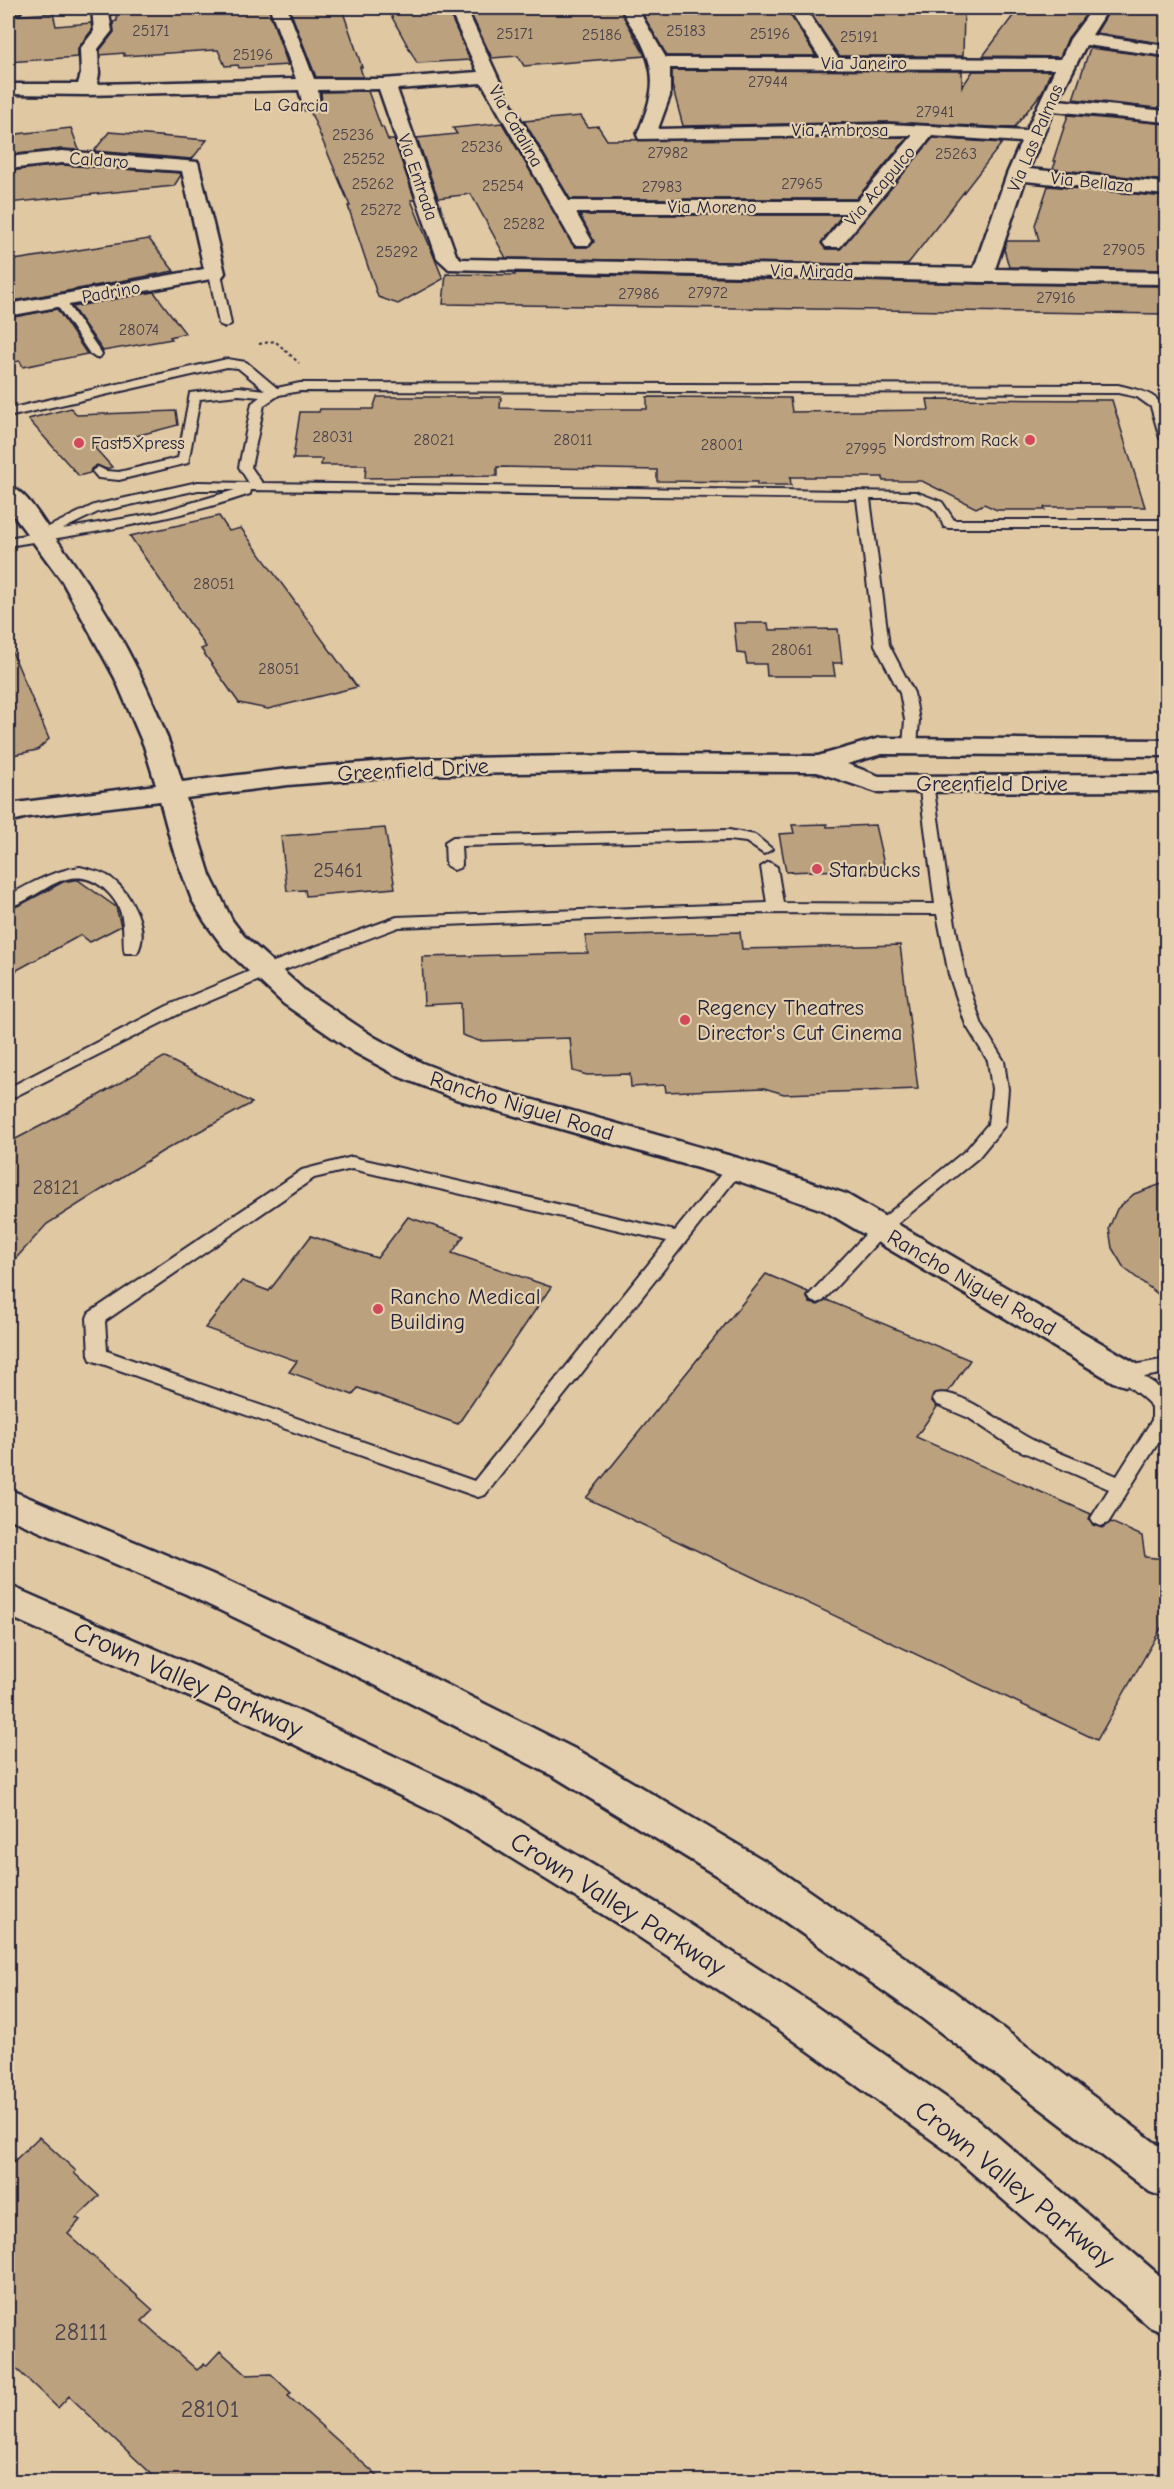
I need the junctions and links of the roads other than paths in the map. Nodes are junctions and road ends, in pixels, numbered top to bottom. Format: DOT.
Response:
graph roads {
  1 [pos="8,8"];
  2 [pos="14,8"];
  3 [pos="100,8"];
  4 [pos="278,8"];
  5 [pos="458,8"];
  6 [pos="629,8"];
  7 [pos="797,8"];
  8 [pos="1101,8"];
  9 [pos="1079,39"];
  10 [pos="1167,51"];
  11 [pos="660,63"];
  12 [pos="832,63"];
  13 [pos="1067,64"];
  14 [pos="488,76"];
  15 [pos="308,86"];
  16 [pos="8,89"];
  17 [pos="86,90"];
  18 [pos="389,93"];
  19 [pos="497,95"];
  20 [pos="474,96"];
  21 [pos="416,101"];
  22 [pos="226,103"];
  23 [pos="369,104"];
  24 [pos="1048,105"];
  25 [pos="334,106"];
  26 [pos="1167,117"];
  27 [pos="927,130"];
  28 [pos="1034,137"];
  29 [pos="8,163"];
  30 [pos="1017,174"];
  31 [pos="1167,189"];
  32 [pos="562,207"];
  33 [pos="861,207"];
  34 [pos="582,241"];
  35 [pos="833,243"];
  36 [pos="456,265"];
  37 [pos="215,273"];
  38 [pos="982,276"];
  39 [pos="1167,279"];
  40 [pos="60,301"];
  41 [pos="8,310"];
  42 [pos="225,324"];
  43 [pos="96,354"];
  44 [pos="273,393"];
  45 [pos="36,405"];
  46 [pos="8,413"];
  47 [pos="45,415"];
  48 [pos="1167,438"];
  49 [pos="98,471"];
  50 [pos="258,486"];
  51 [pos="8,493"];
  52 [pos="863,495"];
  53 [pos="1167,524"];
  54 [pos="42,534"];
  55 [pos="8,542"];
  56 [pos="910,746"];
  57 [pos="1167,748"];
  58 [pos="820,764"];
  59 [pos="926,783"];
  60 [pos="1167,783"];
  61 [pos="171,790"];
  62 [pos="8,814"];
  63 [pos="764,849"];
  64 [pos="454,865"];
  65 [pos="769,867"];
  66 [pos="8,902"];
  67 [pos="776,909"];
  68 [pos="944,909"];
  69 [pos="131,950"];
  70 [pos="263,972"];
  71 [pos="8,1095"];
  72 [pos="736,1167"];
  73 [pos="880,1229"];
  74 [pos="680,1238"];
  75 [pos="817,1296"];
  76 [pos="1167,1366"];
  77 [pos="1125,1373"];
  78 [pos="943,1399"];
  79 [pos="1121,1486"];
  80 [pos="8,1503"];
  81 [pos="1101,1518"];
  82 [pos="8,1600"];
  83 [pos="1167,2177"];
  84 [pos="1167,2310"];
  1 -- 2 [label="street"];
  3 -- 17 [label="street"];
  4 -- 15 [label="street"];
  5 -- 14 [label="street, Via Catalina"];
  6 -- 11 [label="street"];
  7 -- 12 [label="street"];
  8 -- 9 [label="street, Via Las Palmas"];
  9 -- 10 [label="street"];
  9 -- 13 [label="street, Via Las Palmas"];
  11 -- 12 [label="street, Via Janeiro"];
  11 -- 27 [label="street, Via Ambrosa"];
  12 -- 13 [label="street, Via Janeiro"];
  13 -- 24 [label="street, Via Las Palmas"];
  14 -- 18 [label="street, La Garcia"];
  14 -- 19 [label="street, Via Catalina"];
  15 -- 17 [label="street, La Garcia"];
  15 -- 18 [label="street, La Garcia"];
  15 -- 25 [label="street, La Garcia"];
  16 -- 17 [label="street, La Garcia"];
  17 -- 22 [label="street, La Garcia"];
  18 -- 21 [label="street, La Garcia"];
  18 -- 23 [label="street, La Garcia"];
  18 -- 36 [label="street, Via Entrada"];
  19 -- 20 [label="street"];
  19 -- 32 [label="street, Via Catalina"];
  24 -- 26 [label="street"];
  24 -- 28 [label="street, Via Las Palmas"];
  27 -- 28 [label="street, Via Ambrosa"];
  27 -- 33 [label="street, Via Acapulco"];
  28 -- 30 [label="street, Via Las Palmas"];
  29 -- 37 [label="street, Caldaro"];
  30 -- 31 [label="street, Via Bellaza"];
  30 -- 38 [label="street, Via Las Palmas"];
  32 -- 33 [label="street, Via Moreno"];
  32 -- 34 [label="street, Via Catalina"];
  33 -- 35 [label="street, Via Acapulco"];
  36 -- 38 [label="street, Via Mirada"];
  37 -- 40 [label="street, Padrino"];
  37 -- 42 [label="lane"];
  38 -- 39 [label="street, Via Mirada"];
  40 -- 41 [label="street, Padrino"];
  40 -- 43 [label="lane"];
  44 -- 45 [label="lane"];
  44 -- 48 [label="lane"];
  44 -- 49 [label="lane"];
  44 -- 50 [label="lane"];
  45 -- 46 [label="lane"];
  45 -- 47 [label="lane"];
  50 -- 52 [label="lane"];
  50 -- 54 [label="lane"];
  50 -- 54 [label="lane"];
  51 -- 54 [label="street, Rancho Niguel Road"];
  52 -- 53 [label="lane"];
  52 -- 56 [label="lane"];
  54 -- 55 [label="lane"];
  54 -- 61 [label="street, Rancho Niguel Road"];
  56 -- 57 [label="street, Greenfield Drive"];
  56 -- 58 [label="street, Greenfield Drive"];
  58 -- 59 [label="street, Greenfield Drive"];
  58 -- 61 [label="street, Greenfield Drive"];
  59 -- 60 [label="street, Greenfield Drive"];
  59 -- 68 [label="lane"];
  61 -- 62 [label="street, Greenfield Drive"];
  61 -- 70 [label="street, Rancho Niguel Road"];
  63 -- 64 [label="lane"];
  65 -- 67 [label="lane"];
  66 -- 69 [label="lane"];
  67 -- 68 [label="lane"];
  67 -- 70 [label="lane"];
  68 -- 73 [label="lane"];
  70 -- 71 [label="lane"];
  70 -- 72 [label="street, Rancho Niguel Road"];
  72 -- 73 [label="street, Rancho Niguel Road"];
  72 -- 74 [label="lane"];
  73 -- 75 [label="lane"];
  73 -- 77 [label="street, Rancho Niguel Road"];
  74 -- 74 [label="lane"];
  76 -- 77 [label="lane"];
  77 -- 79 [label="lane"];
  78 -- 79 [label="lane"];
  79 -- 81 [label="lane"];
  80 -- 83 [label="street"];
  82 -- 84 [label="street, Crown Valley Parkway"];
}
